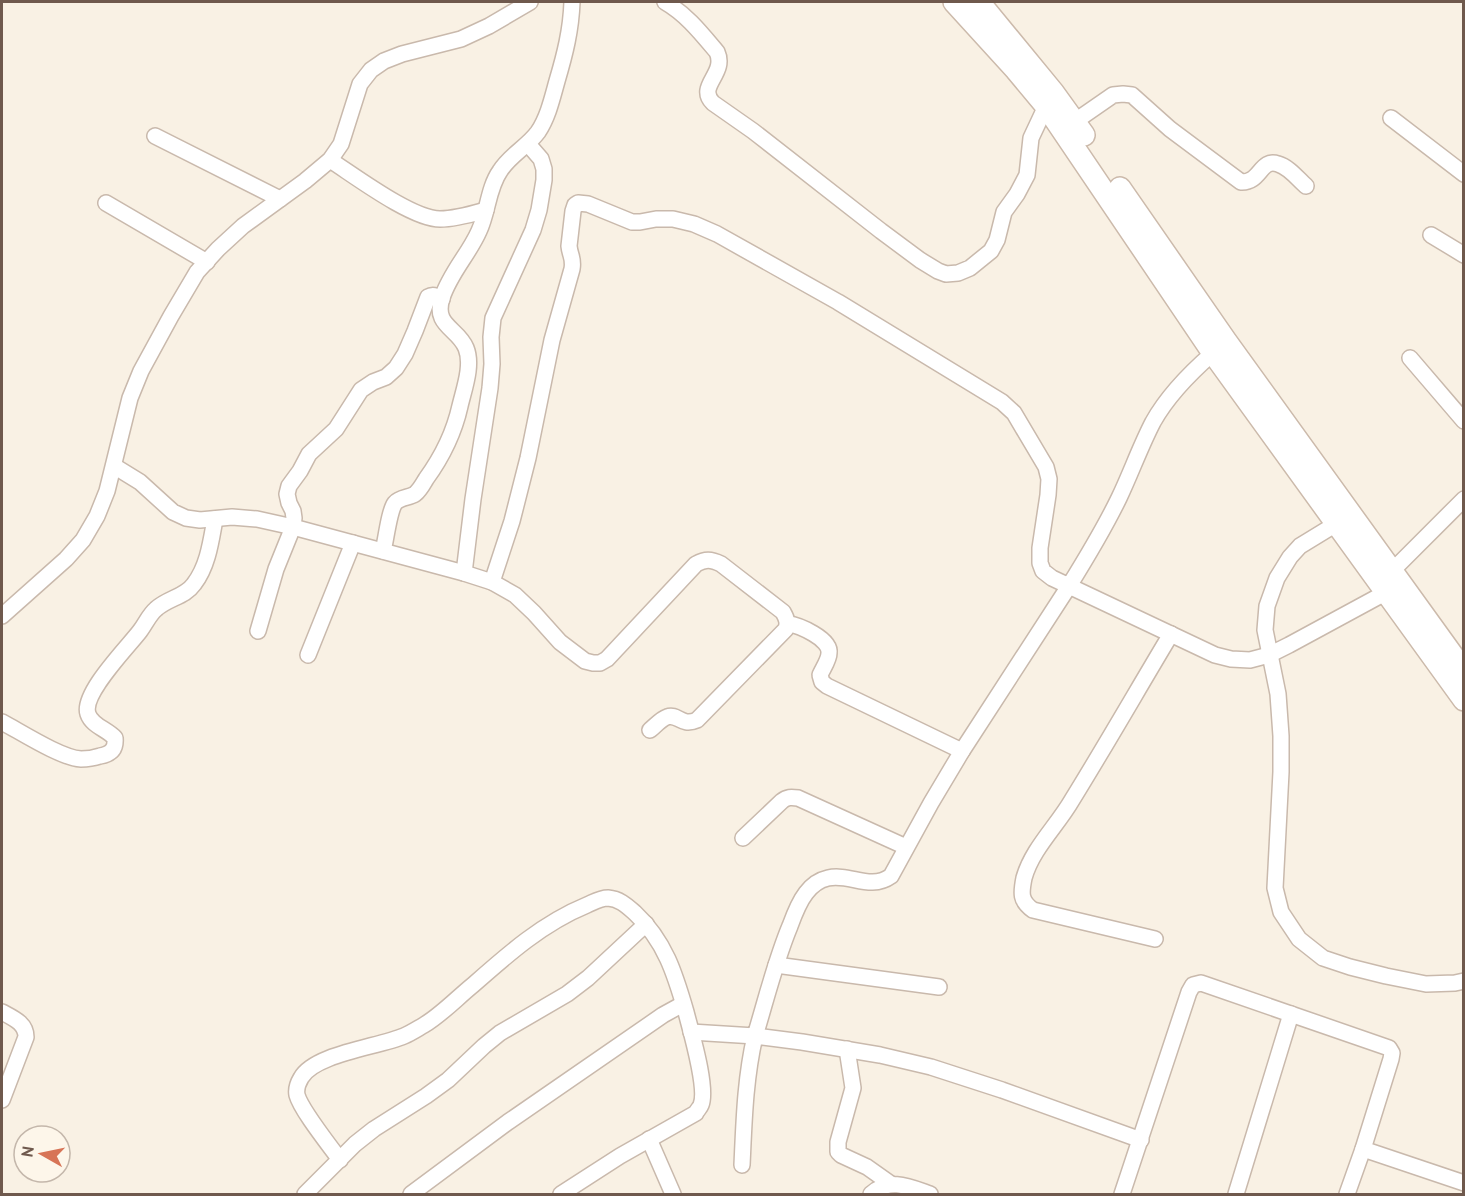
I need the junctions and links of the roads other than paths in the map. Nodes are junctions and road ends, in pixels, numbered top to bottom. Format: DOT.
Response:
graph roads {
  1 [pos="530,2"];
  2 [pos="573,2"];
  3 [pos="665,2"];
  4 [pos="954,2"];
  5 [pos="979,2"];
  6 [pos="1046,106"];
  7 [pos="1391,118"];
  8 [pos="1074,122"];
  9 [pos="155,136"];
  10 [pos="528,144"];
  11 [pos="330,160"];
  12 [pos="1464,174"];
  13 [pos="1306,186"];
  14 [pos="280,199"];
  15 [pos="106,203"];
  16 [pos="486,210"];
  17 [pos="1431,235"];
  18 [pos="1464,255"];
  19 [pos="207,262"];
  20 [pos="442,298"];
  21 [pos="1213,353"];
  22 [pos="1410,358"];
  23 [pos="1463,418"];
  24 [pos="114,466"];
  25 [pos="1464,499"];
  26 [pos="215,519"];
  27 [pos="1336,524"];
  28 [pos="293,527"];
  29 [pos="353,543"];
  30 [pos="383,551"];
  31 [pos="1392,572"];
  32 [pos="464,573"];
  33 [pos="492,582"];
  34 [pos="1069,586"];
  35 [pos="1385,593"];
  36 [pos="2,616"];
  37 [pos="788,624"];
  38 [pos="258,631"];
  39 [pos="1171,634"];
  40 [pos="308,655"];
  41 [pos="1269,655"];
  42 [pos="1464,671"];
  43 [pos="1464,700"];
  44 [pos="2,722"];
  45 [pos="650,730"];
  46 [pos="962,751"];
  47 [pos="743,838"];
  48 [pos="906,848"];
  49 [pos="646,924"];
  50 [pos="1155,939"];
  51 [pos="776,965"];
  52 [pos="1464,981"];
  53 [pos="939,987"];
  54 [pos="683,1004"];
  55 [pos="2,1012"];
  56 [pos="1291,1014"];
  57 [pos="691,1032"];
  58 [pos="755,1036"];
  59 [pos="847,1049"];
  60 [pos="2,1100"];
  61 [pos="649,1139"];
  62 [pos="1141,1140"];
  63 [pos="1363,1149"];
  64 [pos="340,1160"];
  65 [pos="742,1165"];
  66 [pos="1464,1183"];
  67 [pos="891,1184"];
  68 [pos="305,1194"];
  69 [pos="411,1194"];
  70 [pos="561,1194"];
  71 [pos="672,1194"];
  72 [pos="871,1194"];
  73 [pos="930,1194"];
  74 [pos="1122,1194"];
  75 [pos="1236,1194"];
  76 [pos="1347,1194"];
  1 -- 11 [label="street"];
  2 -- 10 [label="street"];
  3 -- 6 [label="street"];
  4 -- 6 [label="street"];
  5 -- 8 [label="street"];
  6 -- 21 [label="street"];
  7 -- 12 [label="street"];
  8 -- 13 [label="street"];
  8 -- 31 [label="street"];
  9 -- 14 [label="street"];
  10 -- 16 [label="street"];
  10 -- 32 [label="street"];
  11 -- 14 [label="street"];
  11 -- 16 [label="street"];
  14 -- 19 [label="street"];
  15 -- 19 [label="street"];
  16 -- 20 [label="street"];
  17 -- 18 [label="street"];
  19 -- 24 [label="street"];
  20 -- 28 [label="street"];
  20 -- 30 [label="street"];
  21 -- 27 [label="street"];
  21 -- 34 [label="street"];
  22 -- 23 [label="street"];
  24 -- 26 [label="street"];
  24 -- 36 [label="street"];
  25 -- 31 [label="street"];
  26 -- 28 [label="street"];
  26 -- 44 [label="street"];
  27 -- 35 [label="street"];
  27 -- 41 [label="street"];
  28 -- 29 [label="street"];
  28 -- 38 [label="street"];
  29 -- 30 [label="street"];
  29 -- 40 [label="street"];
  30 -- 32 [label="street"];
  31 -- 42 [label="street"];
  32 -- 33 [label="street"];
  33 -- 34 [label="street"];
  33 -- 37 [label="street"];
  34 -- 39 [label="street"];
  34 -- 46 [label="street"];
  35 -- 41 [label="street"];
  35 -- 43 [label="street"];
  37 -- 45 [label="street"];
  37 -- 46 [label="street"];
  39 -- 41 [label="street"];
  39 -- 50 [label="street"];
  41 -- 52 [label="street"];
  46 -- 48 [label="street"];
  47 -- 48 [label="street"];
  48 -- 51 [label="street"];
  49 -- 54 [label="street"];
  49 -- 64 [label="street"];
  49 -- 64 [label="street"];
  51 -- 53 [label="street"];
  51 -- 58 [label="street"];
  54 -- 57 [label="street"];
  54 -- 69 [label="street"];
  55 -- 60 [label="street"];
  56 -- 62 [label="street"];
  56 -- 63 [label="street"];
  56 -- 75 [label="street"];
  57 -- 58 [label="street"];
  57 -- 61 [label="street"];
  58 -- 59 [label="street"];
  58 -- 65 [label="street"];
  59 -- 62 [label="street"];
  59 -- 67 [label="street"];
  61 -- 70 [label="street"];
  61 -- 71 [label="street"];
  62 -- 74 [label="street"];
  63 -- 66 [label="street"];
  63 -- 76 [label="street"];
  64 -- 68 [label="street"];
  67 -- 72 [label="street"];
  67 -- 73 [label="street"];
}
